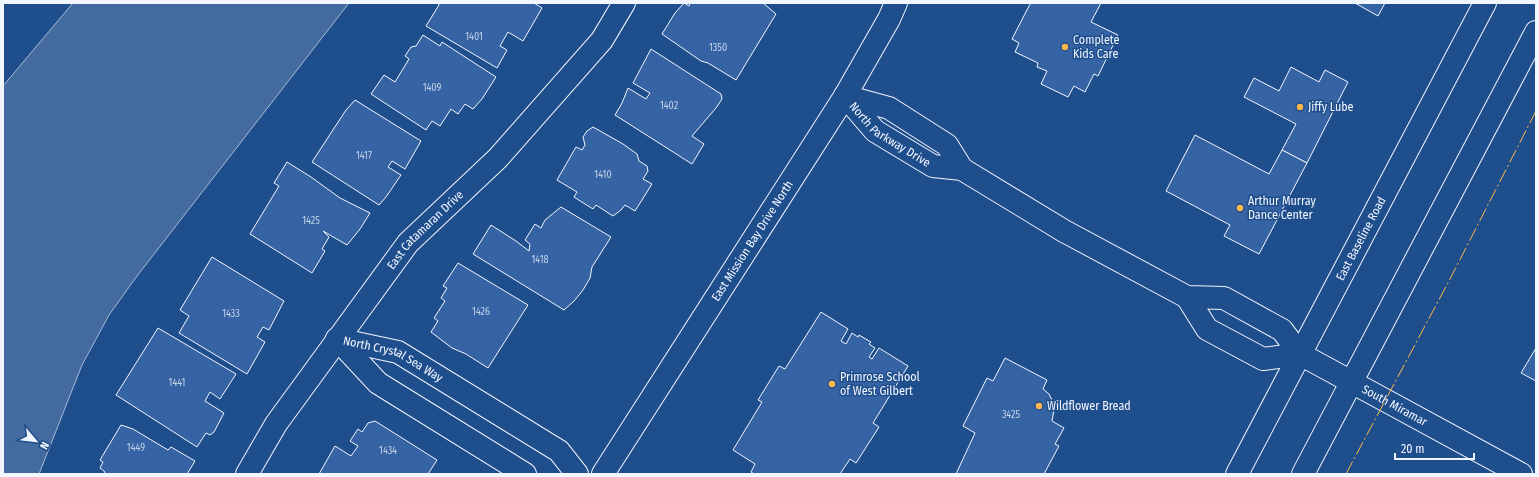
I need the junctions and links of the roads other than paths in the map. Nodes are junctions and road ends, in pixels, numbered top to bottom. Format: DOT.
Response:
graph roads {
  1 [pos="624,3"];
  2 [pos="896,3"];
  3 [pos="1485,3"];
  4 [pos="1536,32"];
  5 [pos="845,96"];
  6 [pos="1187,297"];
  7 [pos="337,339"];
  8 [pos="1300,354"];
  9 [pos="1331,370"];
  10 [pos="1352,382"];
  11 [pos="247,474"];
  12 [pos="525,474"];
  13 [pos="578,474"];
  14 [pos="603,474"];
  15 [pos="1237,474"];
  16 [pos="1303,474"];
  17 [pos="1521,474"];
  1 -- 7 [label="street, East Catamaran Drive"];
  2 -- 5 [label="street, East Mission Bay Drive North"];
  3 -- 8 [label="street, East Baseline Road"];
  4 -- 10 [label="street"];
  5 -- 6 [label="street, North Parkway Drive"];
  5 -- 14 [label="street, East Mission Bay Drive North"];
  6 -- 8 [label="street, North Parkway Drive"];
  6 -- 8 [label="street"];
  7 -- 11 [label="street, East Catamaran Drive"];
  7 -- 12 [label="street, North Crystal Sea Way"];
  7 -- 13 [label="street, North Crystal Sea Way"];
  8 -- 9 [label="street, North Parkway Drive"];
  8 -- 15 [label="street, East Baseline Road"];
  9 -- 10 [label="street, South Miramar"];
  10 -- 16 [label="street"];
  10 -- 17 [label="street, South Miramar"];
}
